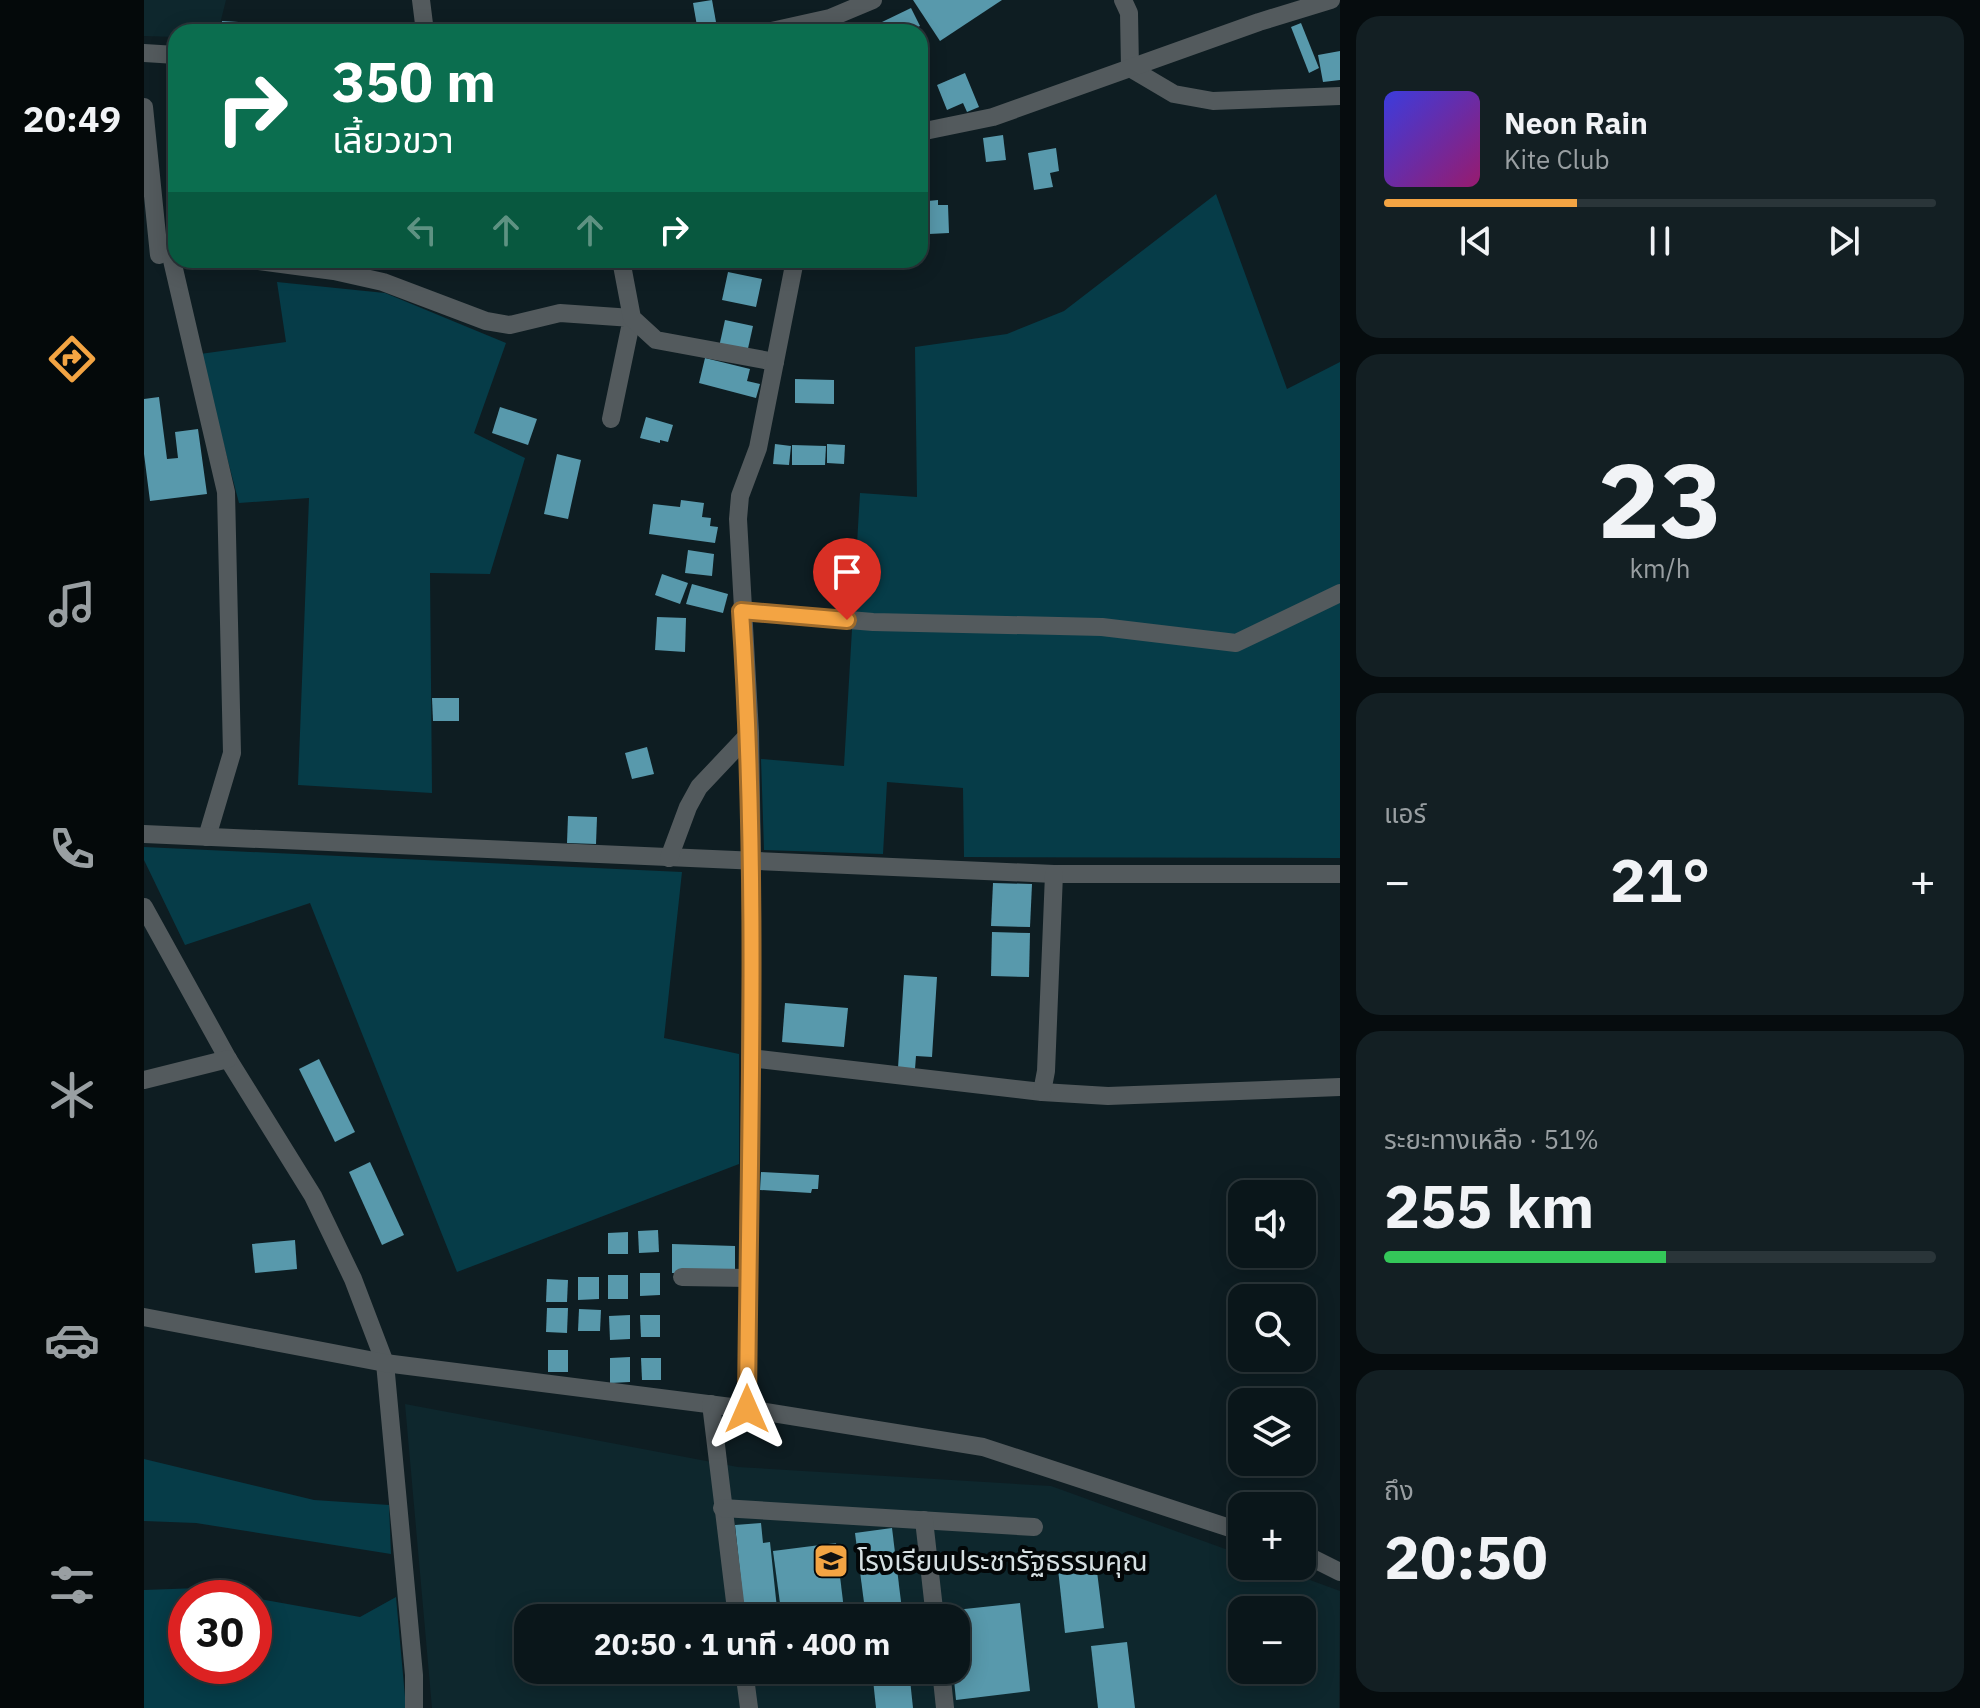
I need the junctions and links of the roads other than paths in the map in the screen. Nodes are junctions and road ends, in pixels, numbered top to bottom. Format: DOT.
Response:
graph roads {
  1 [pos="421,0"];
  2 [pos="873,0"];
  3 [pos="1123,0"];
  4 [pos="1331,0"];
  5 [pos="424,24"];
  6 [pos="834,24"];
  7 [pos="144,53"];
  8 [pos="168,54"];
  9 [pos="1130,68"];
  10 [pos="1340,96"];
  11 [pos="144,107"];
  12 [pos="928,130"];
  13 [pos="163,255"];
  14 [pos="311,268"];
  15 [pos="623,268"];
  16 [pos="793,268"];
  17 [pos="632,318"];
  18 [pos="775,362"];
  19 [pos="611,419"];
  20 [pos="1340,593"];
  21 [pos="741,611"];
  22 [pos="750,733"];
  23 [pos="144,834"];
  24 [pos="207,837"];
  25 [pos="669,858"];
  26 [pos="752,863"];
  27 [pos="1054,874"];
  28 [pos="1340,874"];
  29 [pos="144,907"];
  30 [pos="750,1058"];
  31 [pos="228,1059"];
  32 [pos="144,1080"];
  33 [pos="1340,1087"];
  34 [pos="1042,1092"];
  35 [pos="682,1277"];
  36 [pos="748,1278"];
  37 [pos="144,1317"];
  38 [pos="385,1363"];
  39 [pos="711,1404"];
  40 [pos="747,1409"];
  41 [pos="722,1508"];
  42 [pos="924,1520"];
  43 [pos="1034,1527"];
  44 [pos="1228,1527"];
  45 [pos="1316,1560"];
  46 [pos="1340,1572"];
  47 [pos="735,1604"];
  48 [pos="933,1604"];
  49 [pos="746,1684"];
  50 [pos="942,1684"];
  51 [pos="414,1708"];
  52 [pos="749,1708"];
  53 [pos="945,1708"];
  1 -- 5 [label="street"];
  2 -- 6 [label="street"];
  3 -- 9 [label="street"];
  4 -- 9 [label="street"];
  7 -- 8 [label="street"];
  9 -- 10 [label="street"];
  9 -- 12 [label="street"];
  11 -- 13 [label="street"];
  13 -- 24 [label="street"];
  14 -- 17 [label="street"];
  15 -- 17 [label="street"];
  16 -- 18 [label="street"];
  17 -- 18 [label="street"];
  17 -- 19 [label="street"];
  18 -- 21 [label="street"];
  20 -- 21 [label="street"];
  21 -- 22 [label="street"];
  22 -- 25 [label="street"];
  22 -- 26 [label="street"];
  23 -- 24 [label="street"];
  24 -- 25 [label="street"];
  25 -- 26 [label="street"];
  26 -- 27 [label="street"];
  26 -- 30 [label="street"];
  27 -- 28 [label="street"];
  27 -- 34 [label="street"];
  29 -- 31 [label="street"];
  30 -- 34 [label="street"];
  30 -- 36 [label="street"];
  31 -- 32 [label="street"];
  31 -- 38 [label="street"];
  33 -- 34 [label="street"];
  35 -- 36 [label="street"];
  36 -- 40 [label="street"];
  37 -- 38 [label="street"];
  38 -- 39 [label="street"];
  38 -- 51 [label="street"];
  39 -- 40 [label="street"];
  39 -- 41 [label="street"];
  40 -- 44 [label="street"];
  41 -- 42 [label="street"];
  41 -- 47 [label="street"];
  42 -- 43 [label="street"];
  42 -- 48 [label="street"];
  45 -- 46 [label="street"];
  49 -- 52 [label="street"];
  50 -- 53 [label="street"];
}
